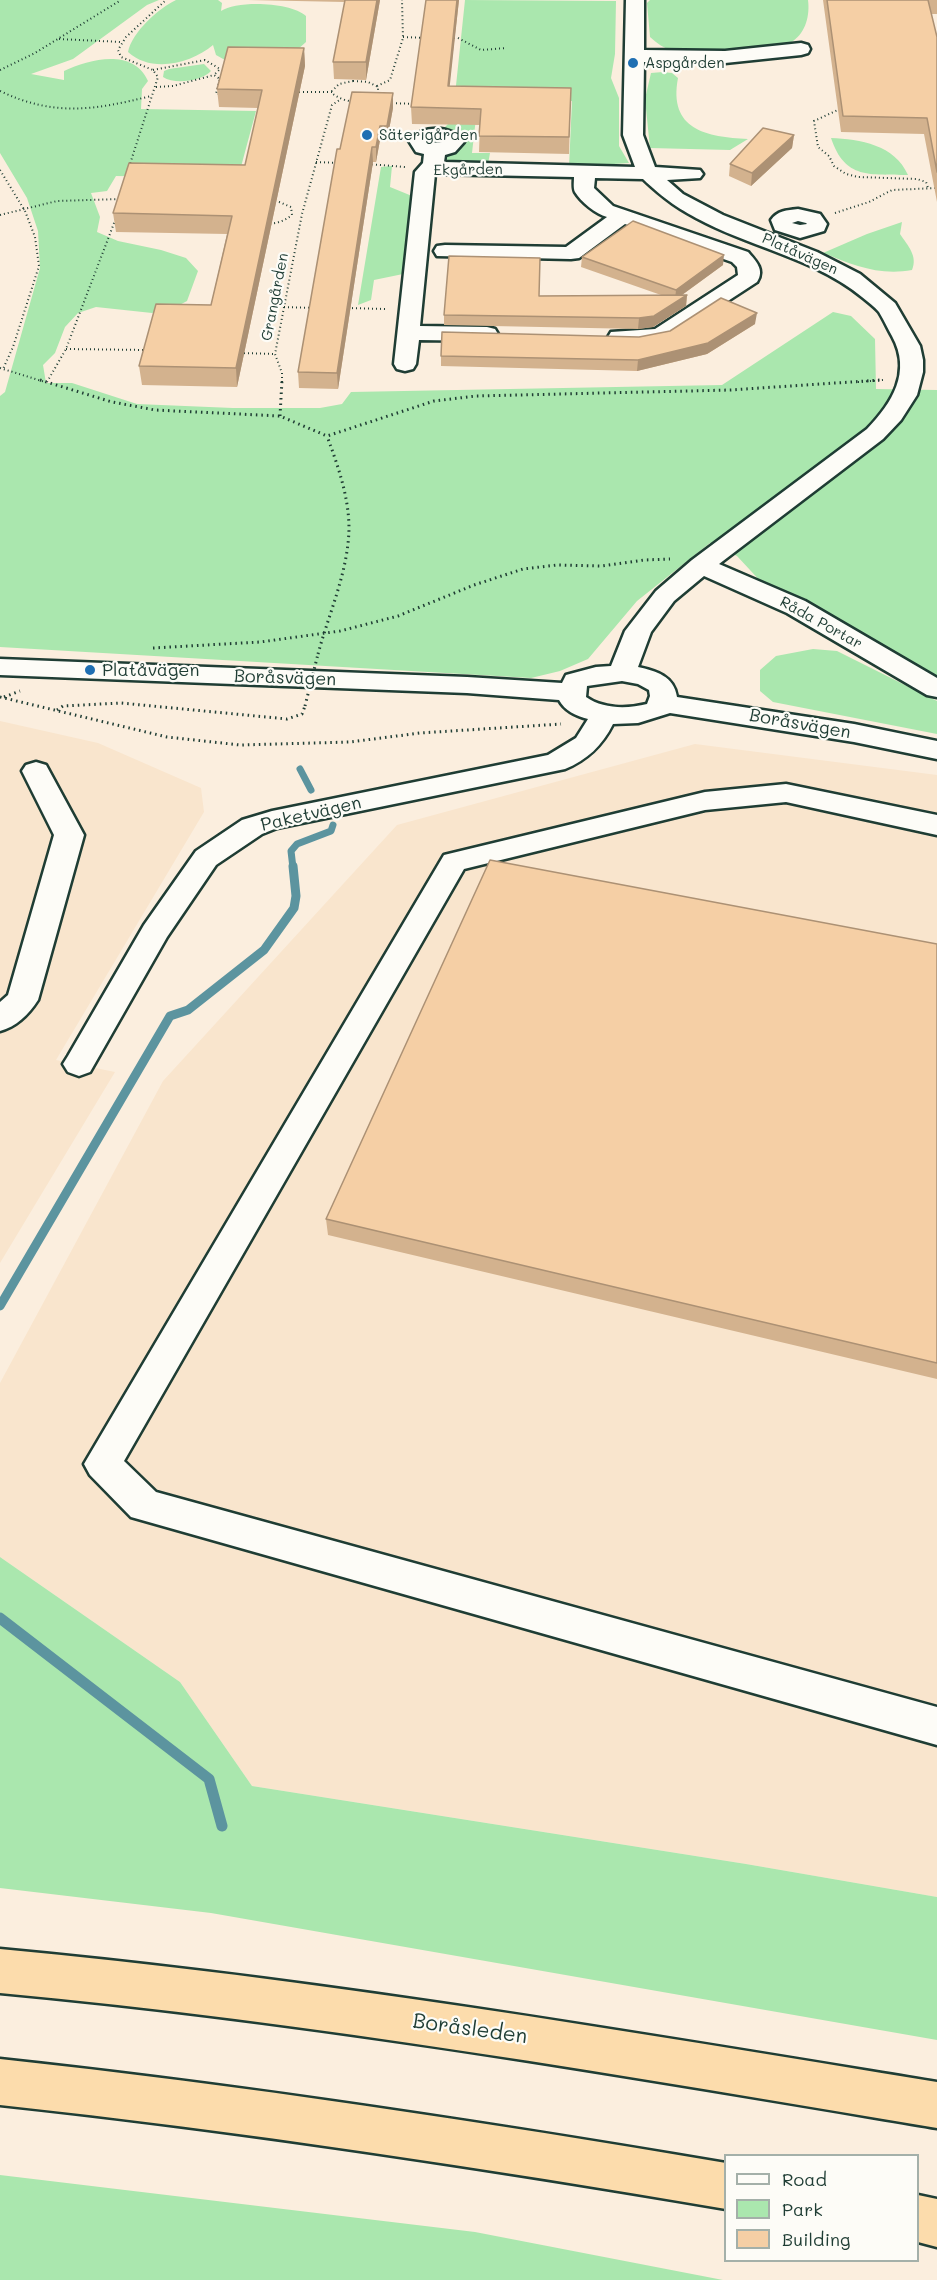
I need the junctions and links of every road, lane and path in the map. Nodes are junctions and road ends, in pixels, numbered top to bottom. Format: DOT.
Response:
graph roads {
  1 [pos="121,0"];
  2 [pos="166,0"];
  3 [pos="402,0"];
  4 [pos="616,0"];
  5 [pos="634,0"];
  6 [pos="403,37"];
  7 [pos="425,38"];
  8 [pos="447,38"];
  9 [pos="58,39"];
  10 [pos="121,42"];
  11 [pos="507,48"];
  12 [pos="801,49"];
  13 [pos="633,56"];
  14 [pos="0,70"];
  15 [pos="153,70"];
  16 [pos="214,75"];
  17 [pos="156,87"];
  18 [pos="376,87"];
  19 [pos="0,91"];
  20 [pos="289,92"];
  21 [pos="333,92"];
  22 [pos="227,94"];
  23 [pos="152,96"];
  24 [pos="341,99"];
  25 [pos="370,99"];
  26 [pos="424,104"];
  27 [pos="848,108"];
  28 [pos="316,162"];
  29 [pos="339,163"];
  30 [pos="431,163"];
  31 [pos="362,164"];
  32 [pos="0,170"];
  33 [pos="585,171"];
  34 [pos="649,173"];
  35 [pos="693,174"];
  36 [pos="126,176"];
  37 [pos="928,188"];
  38 [pos="937,188"];
  39 [pos="120,199"];
  40 [pos="25,210"];
  41 [pos="119,210"];
  42 [pos="292,213"];
  43 [pos="302,214"];
  44 [pos="0,215"];
  45 [pos="622,216"];
  46 [pos="816,221"];
  47 [pos="445,251"];
  48 [pos="284,307"];
  49 [pos="318,308"];
  50 [pos="341,308"];
  51 [pos="410,309"];
  52 [pos="408,333"];
  53 [pos="511,335"];
  54 [pos="604,337"];
  55 [pos="66,349"];
  56 [pos="148,350"];
  57 [pos="229,352"];
  58 [pos="275,354"];
  59 [pos="405,364"];
  60 [pos="2,368"];
  61 [pos="910,380"];
  62 [pos="47,382"];
  63 [pos="280,417"];
  64 [pos="327,436"];
  65 [pos="708,560"];
  66 [pos="323,633"];
  67 [pos="150,648"];
  68 [pos="0,667"];
  69 [pos="622,673"];
  70 [pos="937,689"];
  71 [pos="571,692"];
  72 [pos="0,697"];
  73 [pos="662,703"];
  74 [pos="56,710"];
  75 [pos="601,719"];
  76 [pos="937,750"];
  77 [pos="36,771"];
  78 [pos="937,825"];
  79 [pos="0,1020"];
  80 [pos="79,1064"];
  81 [pos="937,1726"];
  82 [pos="0,1971"];
  83 [pos="0,2082"];
  84 [pos="937,2105"];
  85 [pos="724,2186"];
  86 [pos="919,2219"];
  87 [pos="937,2223"];
  1 -- 9 [label="path"];
  2 -- 10 [label="path"];
  3 -- 6 [label="path"];
  4 -- 5 [label="street"];
  5 -- 13 [label="street, Platåvägen"];
  6 -- 7 [label="path"];
  6 -- 18 [label="path"];
  8 -- 11 [label="path"];
  9 -- 10 [label="path"];
  9 -- 14 [label="path"];
  10 -- 15 [label="path"];
  12 -- 13 [label="street"];
  13 -- 34 [label="street, Platåvägen"];
  15 -- 16 [label="path"];
  15 -- 17 [label="path"];
  16 -- 17 [label="path"];
  16 -- 22 [label="path"];
  17 -- 23 [label="path"];
  18 -- 21 [label="path"];
  18 -- 25 [label="path"];
  19 -- 23 [label="path"];
  20 -- 21 [label="path"];
  21 -- 24 [label="path"];
  23 -- 36 [label="path"];
  24 -- 25 [label="path"];
  24 -- 28 [label="path"];
  25 -- 26 [label="path"];
  27 -- 37 [label="path"];
  28 -- 29 [label="path"];
  28 -- 43 [label="path"];
  30 -- 31 [label="path"];
  30 -- 33 [label="street, Ekgården"];
  30 -- 51 [label="street, Ekgården"];
  32 -- 40 [label="path"];
  33 -- 34 [label="street, Ekgården"];
  33 -- 45 [label="street"];
  34 -- 35 [label="street, Ekgården"];
  34 -- 61 [label="street, Platåvägen"];
  37 -- 38 [label="path"];
  37 -- 46 [label="path"];
  39 -- 40 [label="path"];
  40 -- 44 [label="path"];
  40 -- 60 [label="path"];
  41 -- 55 [label="path"];
  42 -- 42 [label="path"];
  42 -- 43 [label="path"];
  43 -- 48 [label="path, Grangården"];
  45 -- 47 [label="street"];
  45 -- 54 [label="street"];
  48 -- 49 [label="path"];
  48 -- 58 [label="path, Grangården"];
  50 -- 51 [label="path"];
  51 -- 52 [label="street, Ekgården"];
  52 -- 53 [label="street"];
  52 -- 59 [label="street, Ekgården"];
  55 -- 56 [label="path"];
  55 -- 62 [label="path"];
  57 -- 58 [label="path, Grangården"];
  58 -- 63 [label="path"];
  60 -- 62 [label="path"];
  61 -- 64 [label="path"];
  61 -- 65 [label="street, Platåvägen"];
  62 -- 63 [label="path"];
  63 -- 64 [label="path"];
  64 -- 66 [label="path"];
  65 -- 66 [label="path"];
  65 -- 69 [label="street, Platåvägen"];
  65 -- 70 [label="street, Råda Portar"];
  66 -- 67 [label="path"];
  66 -- 74 [label="path, bridge"];
  68 -- 71 [label="street, Boråsvägen"];
  69 -- 71 [label="street"];
  69 -- 73 [label="street"];
  71 -- 75 [label="street"];
  72 -- 74 [label="path"];
  73 -- 75 [label="street"];
  73 -- 76 [label="street, Boråsvägen"];
  74 -- 75 [label="path"];
  75 -- 80 [label="street, Paketvägen"];
  77 -- 79 [label="street"];
  78 -- 81 [label="street"];
  82 -- 84 [label="highway, Boråsleden"];
  83 -- 85 [label="highway"];
  86 -- 87 [label="highway"];
}
